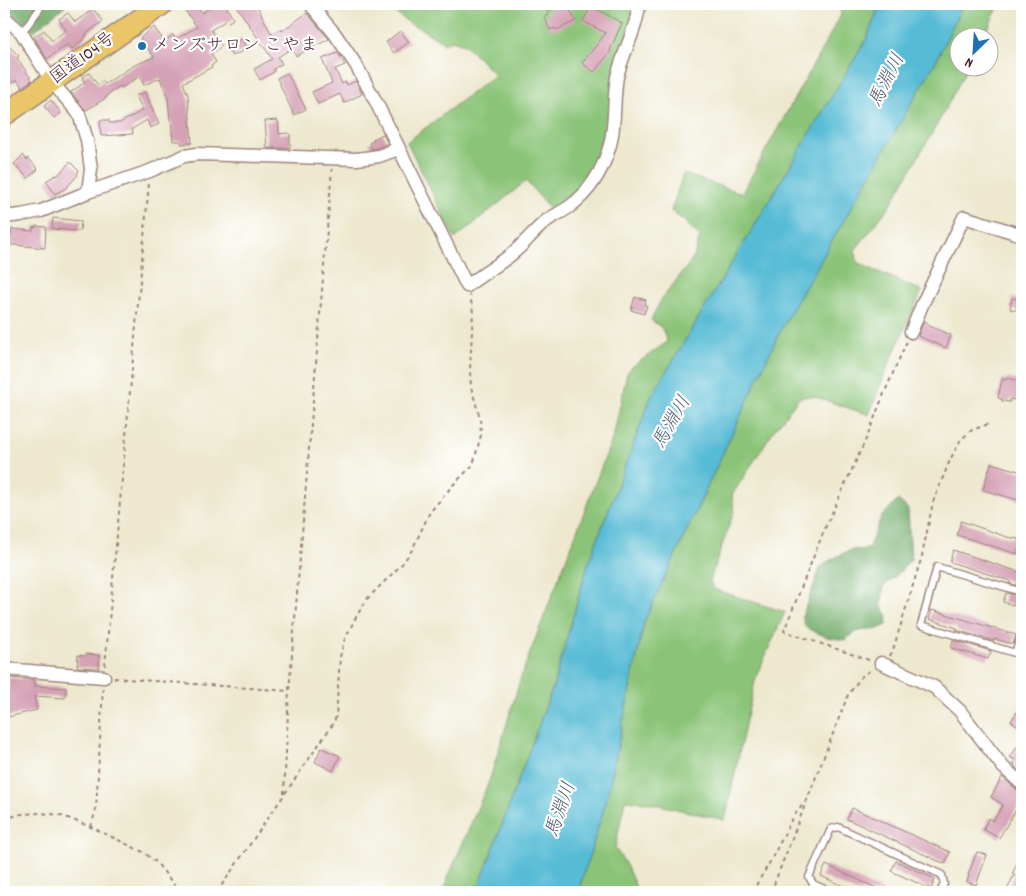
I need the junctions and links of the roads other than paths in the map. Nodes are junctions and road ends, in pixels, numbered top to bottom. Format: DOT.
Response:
graph roads {
  1 [pos="43,4"];
  2 [pos="162,4"];
  3 [pos="310,4"];
  4 [pos="639,4"];
  5 [pos="4,17"];
  6 [pos="21,32"];
  7 [pos="52,82"];
  8 [pos="4,115"];
  9 [pos="398,149"];
  10 [pos="88,192"];
  11 [pos="4,217"];
  12 [pos="1022,235"];
  13 [pos="910,332"];
  14 [pos="1022,592"];
  15 [pos="1022,634"];
  16 [pos="1020,647"];
  17 [pos="881,663"];
  18 [pos="4,669"];
  19 [pos="104,677"];
  20 [pos="1022,784"];
  21 [pos="831,892"];
  22 [pos="940,892"];
  1 -- 6 [label="lane"];
  2 -- 7 [label="highway, 国道104号"];
  3 -- 9 [label="street"];
  4 -- 9 [label="street"];
  5 -- 6 [label="street"];
  6 -- 7 [label="street"];
  7 -- 8 [label="highway, 国道104号"];
  7 -- 10 [label="street"];
  9 -- 10 [label="street"];
  10 -- 11 [label="street"];
  12 -- 13 [label="street"];
  14 -- 16 [label="lane"];
  15 -- 16 [label="lane"];
  17 -- 20 [label="street"];
  18 -- 19 [label="street"];
  21 -- 22 [label="lane"];
}
